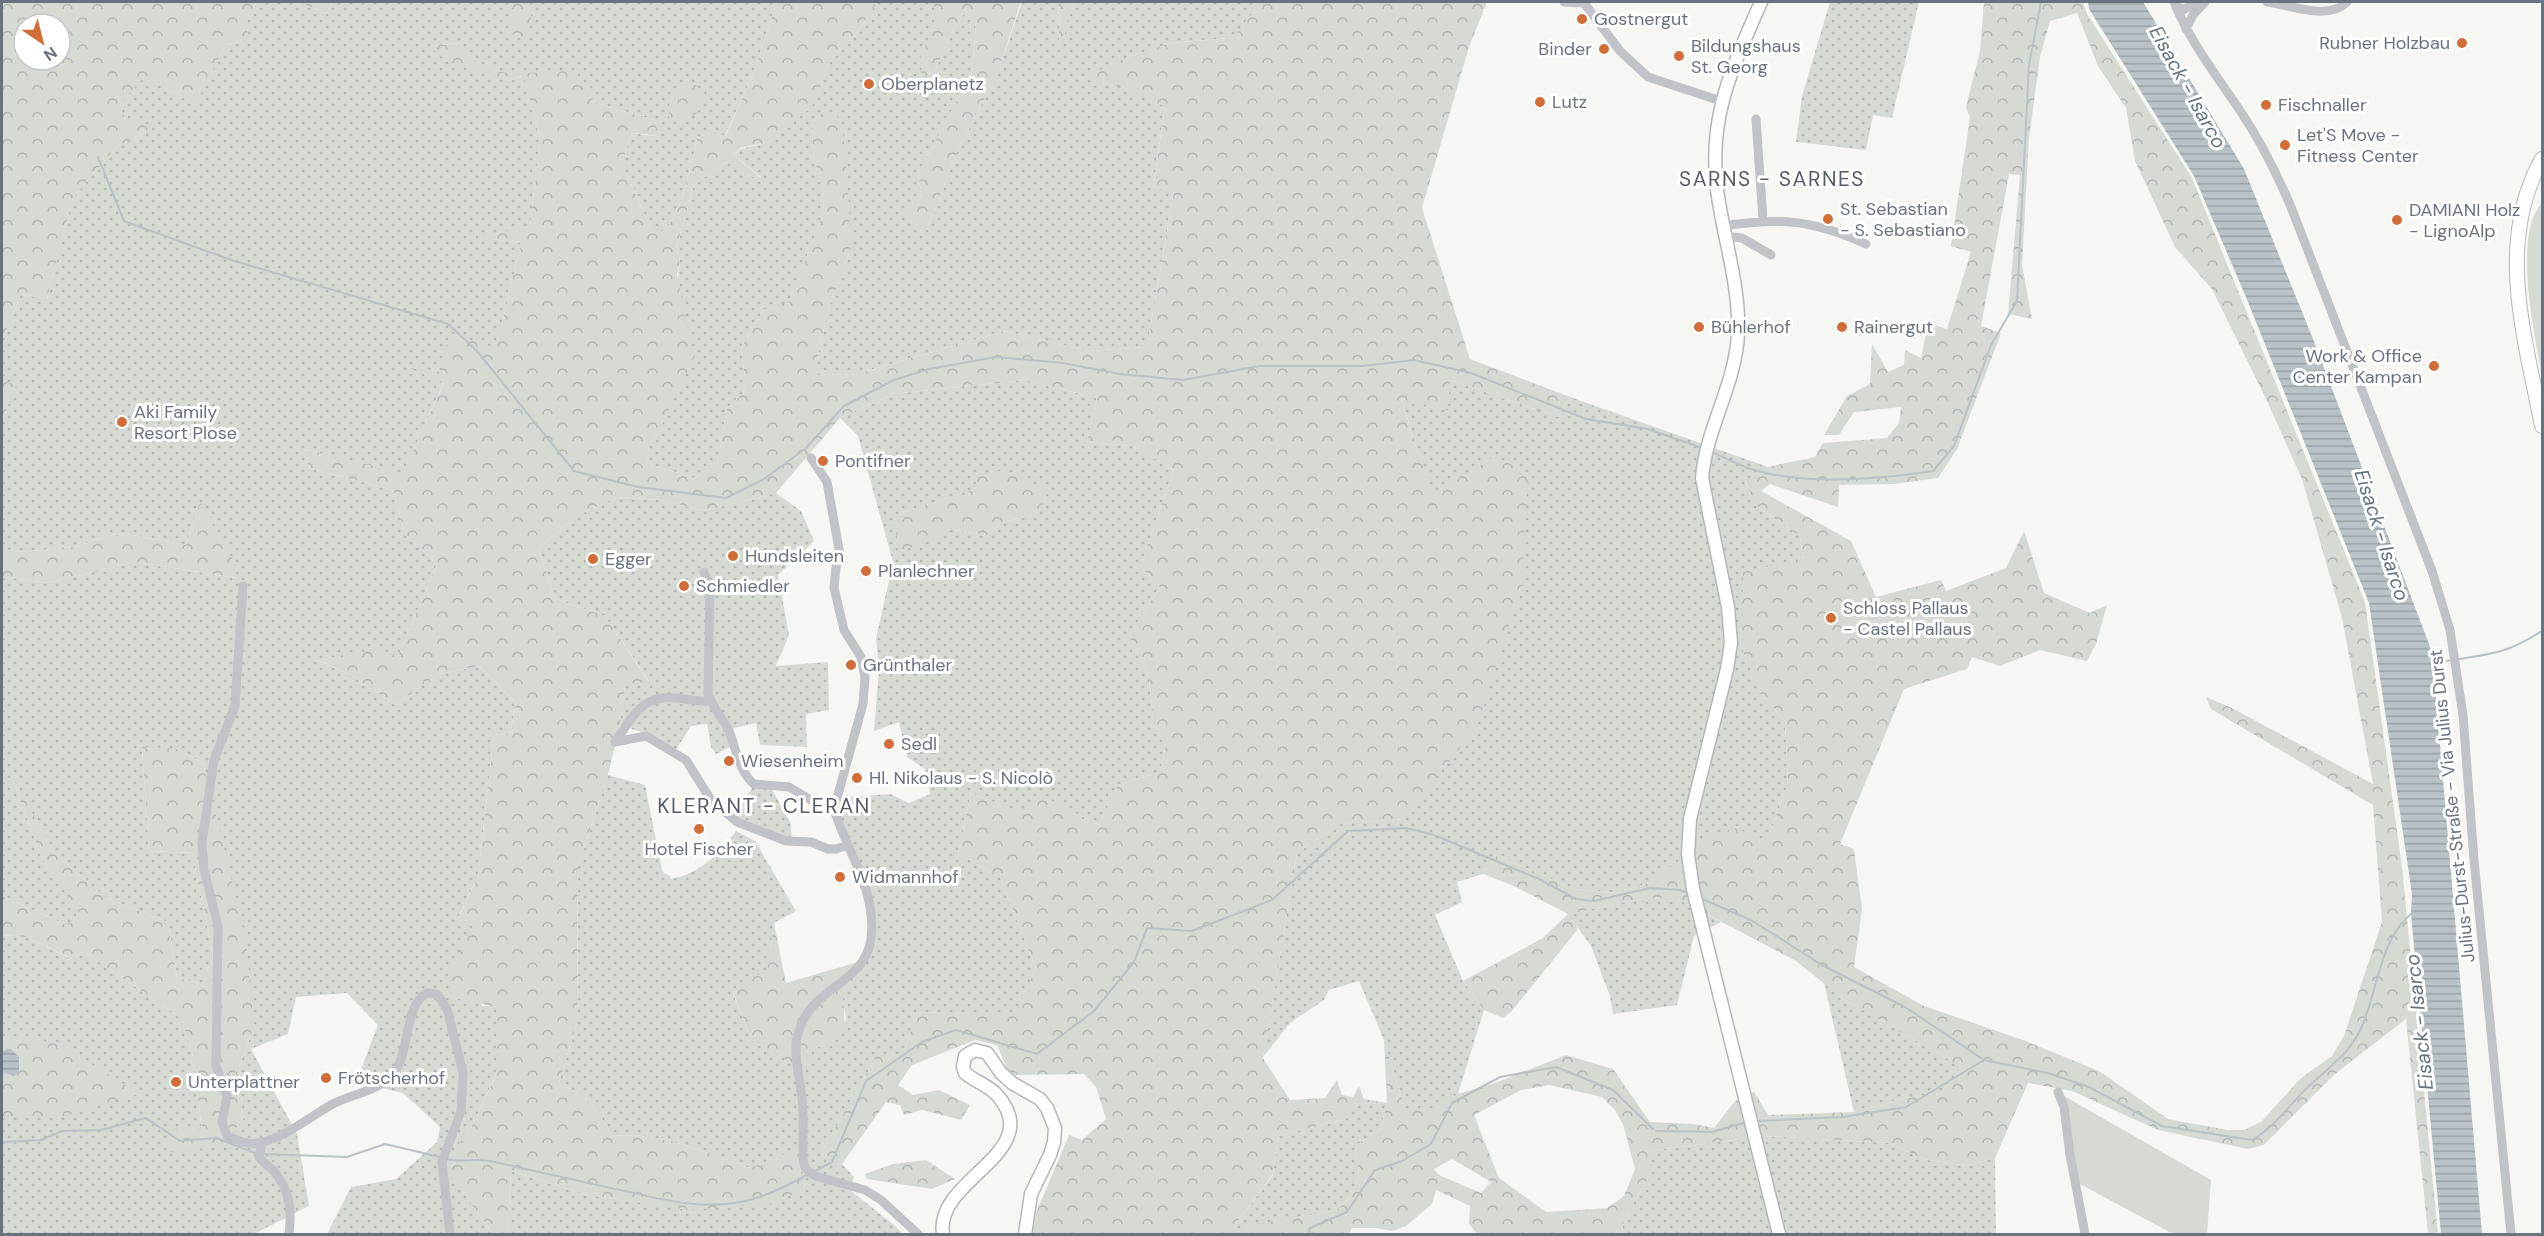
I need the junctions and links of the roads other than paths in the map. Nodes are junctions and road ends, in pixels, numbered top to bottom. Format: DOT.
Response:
graph roads {
  1 [pos="1564,2"];
  2 [pos="1761,2"];
  3 [pos="2197,2"];
  4 [pos="2205,2"];
  5 [pos="2267,2"];
  6 [pos="2347,2"];
  7 [pos="2176,3"];
  8 [pos="2186,29"];
  9 [pos="1721,101"];
  10 [pos="1756,119"];
  11 [pos="2542,159"];
  12 [pos="1763,220"];
  13 [pos="1724,231"];
  14 [pos="1866,244"];
  15 [pos="1771,255"];
  16 [pos="2542,426"];
  17 [pos="811,458"];
  18 [pos="704,572"];
  19 [pos="243,585"];
  20 [pos="710,701"];
  21 [pos="834,809"];
  22 [pos="847,845"];
  23 [pos="2058,1092"];
  24 [pos="260,1149"];
  25 [pos="289,1234"];
  26 [pos="450,1234"];
  27 [pos="918,1234"];
  28 [pos="944,1234"];
  29 [pos="1025,1234"];
  30 [pos="1779,1234"];
  31 [pos="2085,1234"];
  32 [pos="2511,1234"];
  1 -- 9 [label="street"];
  2 -- 9 [label="street"];
  3 -- 7 [label="street"];
  4 -- 8 [label="street"];
  5 -- 6 [label="street"];
  7 -- 8 [label="street, Julius-Durst-Straße - Via Julius Durst"];
  8 -- 32 [label="street, Julius-Durst-Straße - Via Julius Durst"];
  9 -- 13 [label="street"];
  10 -- 12 [label="street"];
  11 -- 16 [label="main road"];
  12 -- 13 [label="street"];
  12 -- 14 [label="street"];
  13 -- 15 [label="street"];
  13 -- 30 [label="street"];
  17 -- 21 [label="street"];
  18 -- 20 [label="street"];
  19 -- 24 [label="street"];
  20 -- 21 [label="street"];
  20 -- 22 [label="street"];
  21 -- 22 [label="street"];
  22 -- 27 [label="street"];
  23 -- 31 [label="street"];
  24 -- 25 [label="street"];
  24 -- 26 [label="street"];
  28 -- 29 [label="street"];
}
